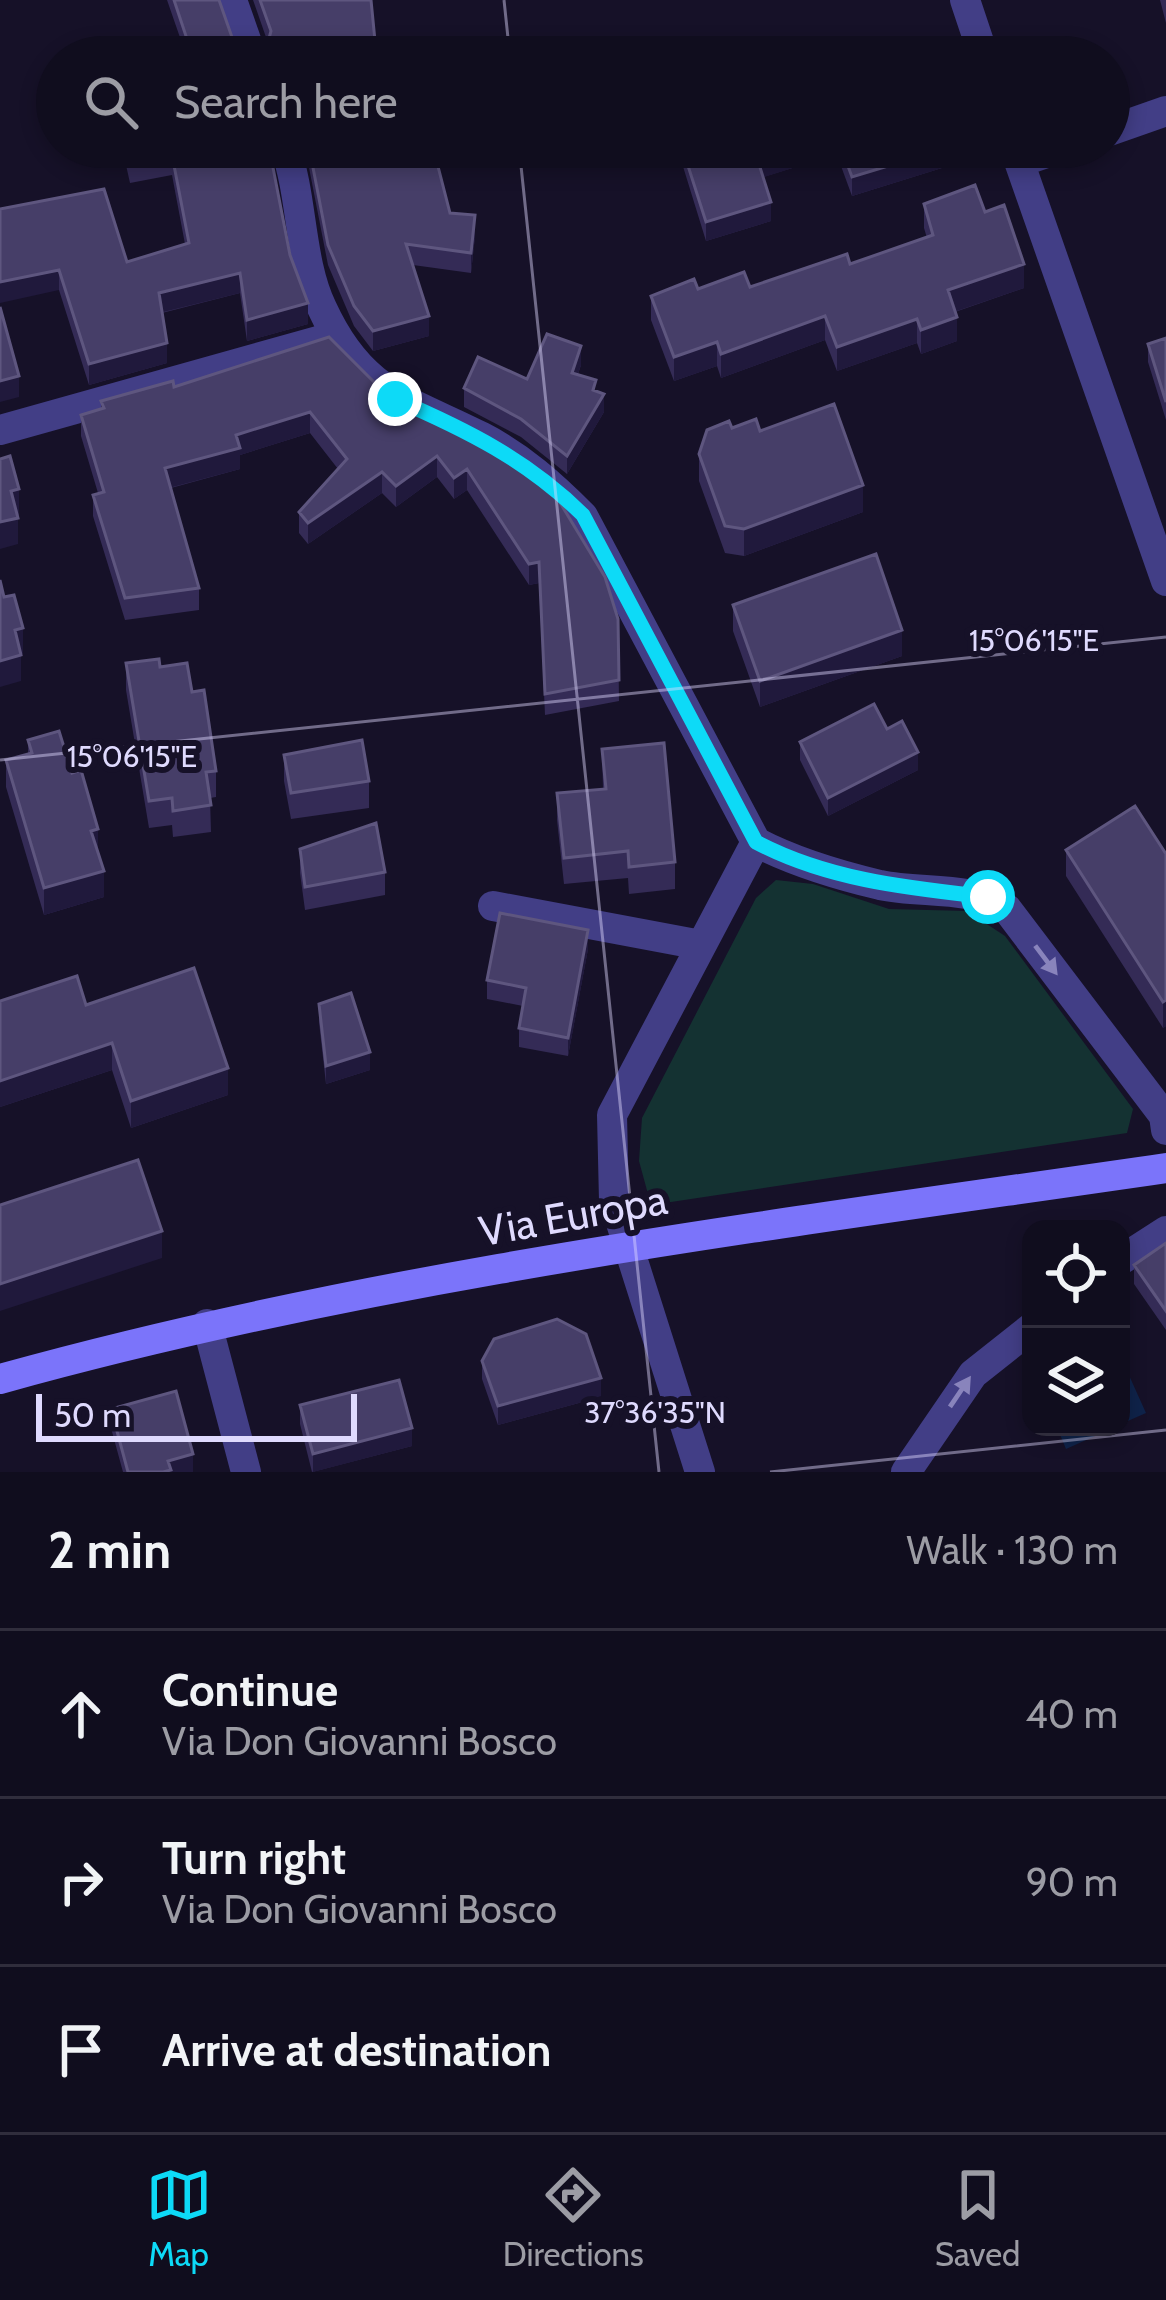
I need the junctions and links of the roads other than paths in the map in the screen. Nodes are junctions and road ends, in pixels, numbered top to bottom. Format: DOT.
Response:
graph roads {
  1 [pos="232,0"];
  2 [pos="965,0"];
  3 [pos="245,36"];
  4 [pos="977,36"];
  5 [pos="1166,111"];
  6 [pos="1130,124"];
  7 [pos="290,168"];
  8 [pos="1022,168"];
  9 [pos="336,336"];
  10 [pos="0,430"];
  11 [pos="1166,581"];
  12 [pos="756,842"];
  13 [pos="494,906"];
  14 [pos="701,945"];
  15 [pos="1166,1130"];
  16 [pos="1166,1168"];
  17 [pos="1166,1231"];
  18 [pos="628,1246"];
  19 [pos="1130,1254"];
  20 [pos="207,1324"];
  21 [pos="1022,1335"];
  22 [pos="0,1378"];
  23 [pos="246,1472"];
  24 [pos="700,1472"];
  25 [pos="906,1472"];
  1 -- 3 [label="street"];
  2 -- 4 [label="street"];
  5 -- 6 [label="street"];
  7 -- 9 [label="street"];
  8 -- 11 [label="street"];
  9 -- 10 [label="street"];
  9 -- 12 [label="street"];
  12 -- 14 [label="street"];
  12 -- 15 [label="street, one-way"];
  13 -- 14 [label="street"];
  14 -- 18 [label="street"];
  16 -- 18 [label="street, Via Europa"];
  17 -- 19 [label="street"];
  18 -- 20 [label="street, Via Europa"];
  18 -- 24 [label="street"];
  20 -- 22 [label="street, Via Europa"];
  20 -- 23 [label="street"];
  25 -- 21 [label="street, one-way"];
}
